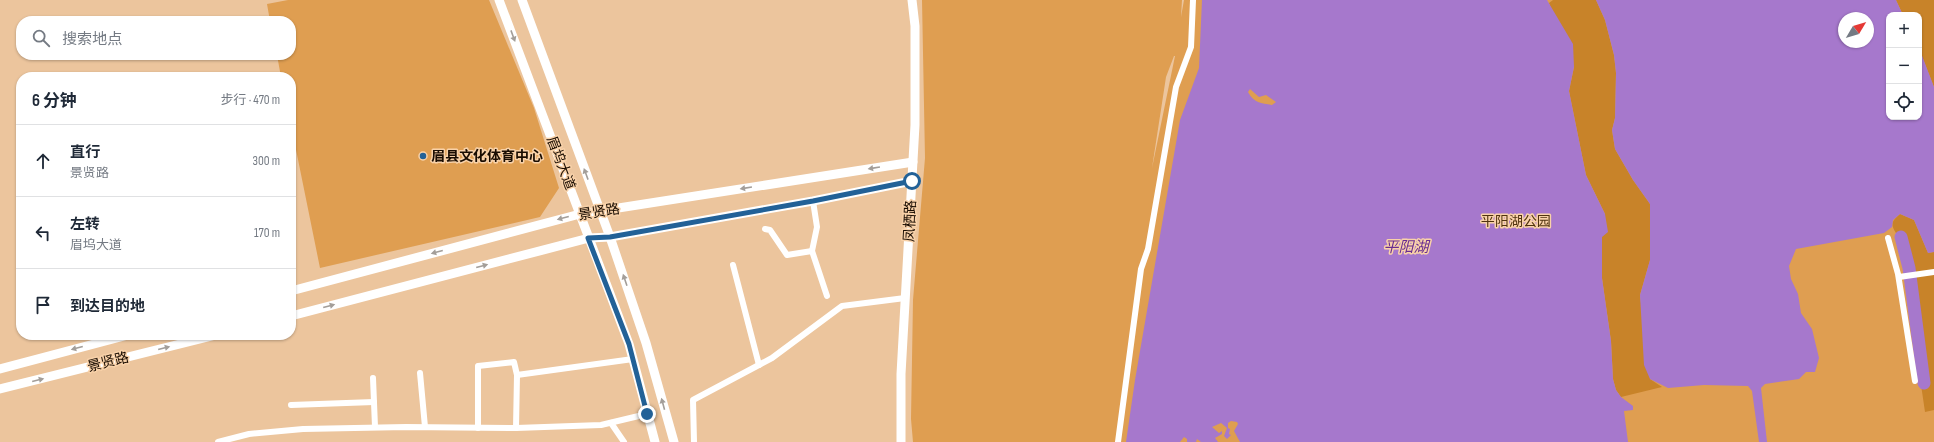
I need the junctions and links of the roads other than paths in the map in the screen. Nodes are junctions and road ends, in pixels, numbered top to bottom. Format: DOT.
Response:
graph roads {
  1 [pos="499,0"];
  2 [pos="522,0"];
  3 [pos="912,0"];
  4 [pos="1193,0"];
  5 [pos="913,162"];
  6 [pos="912,181"];
  7 [pos="813,201"];
  8 [pos="600,212"];
  9 [pos="580,214"];
  10 [pos="765,229"];
  11 [pos="610,237"];
  12 [pos="588,238"];
  13 [pos="1888,238"];
  14 [pos="812,251"];
  15 [pos="733,265"];
  16 [pos="1934,272"];
  17 [pos="1899,277"];
  18 [pos="296,290"];
  19 [pos="827,296"];
  20 [pos="905,298"];
  21 [pos="296,315"];
  22 [pos="109,340"];
  23 [pos="196,340"];
  24 [pos="633,359"];
  25 [pos="759,365"];
  26 [pos="0,369"];
  27 [pos="420,373"];
  28 [pos="517,375"];
  29 [pos="373,378"];
  30 [pos="1915,381"];
  31 [pos="0,389"];
  32 [pos="374,402"];
  33 [pos="291,406"];
  34 [pos="647,414"];
  35 [pos="611,423"];
  36 [pos="375,427"];
  37 [pos="424,427"];
  38 [pos="478,428"];
  39 [pos="516,428"];
  40 [pos="218,442"];
  41 [pos="624,442"];
  42 [pos="655,442"];
  43 [pos="674,442"];
  44 [pos="694,442"];
  45 [pos="901,442"];
  46 [pos="1118,442"];
  1 -- 9 [label="main road, 眉坞大道, one-way"];
  8 -- 2 [label="main road, 眉坞大道, one-way"];
  3 -- 5 [label="main road, 凤栖路"];
  4 -- 46 [label="street"];
  5 -- 6 [label="main road, 凤栖路"];
  5 -- 8 [label="main road, 景贤路, one-way"];
  6 -- 7 [label="main road, 景贤路"];
  6 -- 20 [label="main road, 凤栖路"];
  7 -- 11 [label="main road, 景贤路"];
  7 -- 14 [label="street"];
  8 -- 9 [label="main road, 景贤路"];
  8 -- 11 [label="main road, 眉坞大道"];
  9 -- 12 [label="main road, 眉坞大道"];
  9 -- 18 [label="main road, 景贤路, one-way"];
  10 -- 14 [label="street"];
  11 -- 12 [label="main road, 景贤路"];
  43 -- 11 [label="main road, 眉坞大道, one-way"];
  21 -- 12 [label="main road, 景贤路, one-way"];
  12 -- 24 [label="main road, 眉坞大道"];
  13 -- 17 [label="street"];
  14 -- 19 [label="street"];
  15 -- 25 [label="street"];
  16 -- 17 [label="street"];
  17 -- 30 [label="street"];
  20 -- 25 [label="street"];
  20 -- 45 [label="main road, 凤栖路"];
  22 -- 26 [label="main road, 景贤路, one-way"];
  31 -- 23 [label="main road, 景贤路, one-way"];
  24 -- 28 [label="street"];
  24 -- 34 [label="main road, 眉坞大道"];
  25 -- 44 [label="street"];
  27 -- 37 [label="street"];
  28 -- 38 [label="street"];
  28 -- 39 [label="street"];
  29 -- 32 [label="street"];
  32 -- 33 [label="street"];
  32 -- 36 [label="street"];
  34 -- 35 [label="street"];
  34 -- 42 [label="main road, 眉坞大道"];
  35 -- 39 [label="street"];
  35 -- 41 [label="street"];
  36 -- 37 [label="street"];
  36 -- 40 [label="street"];
  37 -- 38 [label="street"];
  38 -- 39 [label="street"];
}
